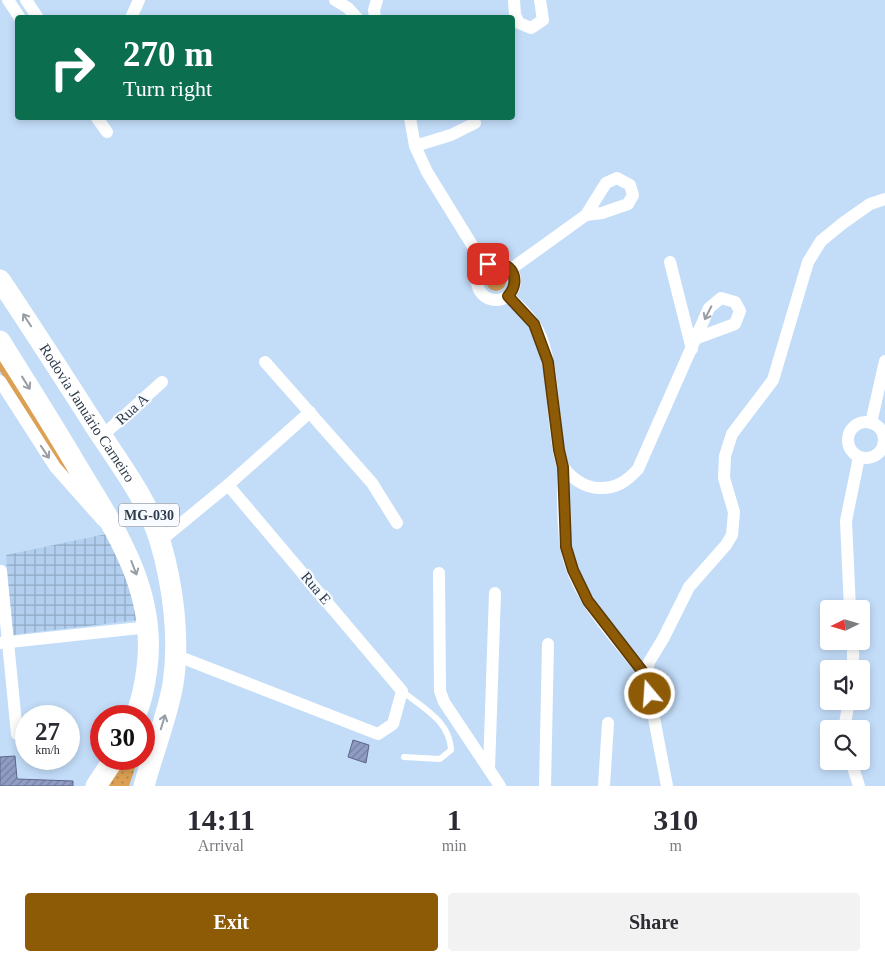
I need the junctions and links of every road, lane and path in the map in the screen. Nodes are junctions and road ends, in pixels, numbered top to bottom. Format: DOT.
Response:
graph roads {
  1 [pos="8,0"];
  2 [pos="26,0"];
  3 [pos="139,0"];
  4 [pos="335,0"];
  5 [pos="378,0"];
  6 [pos="514,0"];
  7 [pos="540,0"];
  8 [pos="18,15"];
  9 [pos="36,15"];
  10 [pos="132,15"];
  11 [pos="354,15"];
  12 [pos="375,15"];
  13 [pos="514,15"];
  14 [pos="515,17"];
  15 [pos="99,120"];
  16 [pos="410,120"];
  17 [pos="475,123"];
  18 [pos="108,132"];
  19 [pos="416,146"];
  20 [pos="885,199"];
  21 [pos="586,215"];
  22 [pos="670,262"];
  23 [pos="485,266"];
  24 [pos="511,269"];
  25 [pos="0,280"];
  26 [pos="508,296"];
  27 [pos="0,341"];
  28 [pos="885,361"];
  29 [pos="265,362"];
  30 [pos="0,381"];
  31 [pos="162,382"];
  32 [pos="310,412"];
  33 [pos="871,423"];
  34 [pos="102,436"];
  35 [pos="859,457"];
  36 [pos="563,467"];
  37 [pos="228,485"];
  38 [pos="397,523"];
  39 [pos="117,531"];
  40 [pos="160,541"];
  41 [pos="1,570"];
  42 [pos="438,573"];
  43 [pos="495,593"];
  44 [pos="850,600"];
  45 [pos="149,627"];
  46 [pos="4,643"];
  47 [pos="548,644"];
  48 [pos="175,655"];
  49 [pos="646,676"];
  50 [pos="402,691"];
  51 [pos="139,705"];
  52 [pos="15,720"];
  53 [pos="608,723"];
  54 [pos="404,757"];
  55 [pos="489,769"];
  56 [pos="107,770"];
  57 [pos="854,770"];
  58 [pos="96,786"];
  59 [pos="144,786"];
  60 [pos="500,786"];
  61 [pos="545,786"];
  62 [pos="604,786"];
  63 [pos="667,786"];
  64 [pos="859,786"];
  1 -- 8 [label="street"];
  2 -- 9 [label="street"];
  3 -- 10 [label="street"];
  4 -- 11 [label="street"];
  5 -- 12 [label="street"];
  6 -- 13 [label="street"];
  7 -- 14 [label="street"];
  15 -- 18 [label="street"];
  16 -- 19 [label="street"];
  17 -- 19 [label="street"];
  19 -- 23 [label="street"];
  20 -- 49 [label="street"];
  21 -- 24 [label="street"];
  22 -- 36 [label="street"];
  23 -- 24 [label="street"];
  23 -- 26 [label="street"];
  24 -- 26 [label="street"];
  34 -- 25 [label="highway, Rodovia Januário Carneiro / MG-030, one-way"];
  26 -- 36 [label="street"];
  27 -- 39 [label="highway, MG-030, one-way"];
  28 -- 33 [label="street"];
  29 -- 32 [label="street"];
  30 -- 39 [label="street, one-way"];
  31 -- 34 [label="street, Rua A"];
  32 -- 37 [label="street"];
  32 -- 38 [label="street"];
  33 -- 35 [label="street"];
  33 -- 35 [label="street"];
  34 -- 40 [label="highway, Rodovia Januário Carneiro / MG-030"];
  35 -- 44 [label="street"];
  36 -- 49 [label="street"];
  37 -- 40 [label="street"];
  37 -- 50 [label="street, Rua E"];
  39 -- 45 [label="highway, MG-030, one-way"];
  40 -- 48 [label="highway, Rodovia Januário Carneiro / MG-030"];
  41 -- 46 [label="street"];
  42 -- 55 [label="street"];
  43 -- 55 [label="street"];
  45 -- 46 [label="street"];
  45 -- 51 [label="highway, MG-030"];
  46 -- 52 [label="street"];
  47 -- 61 [label="street"];
  48 -- 50 [label="street"];
  59 -- 48 [label="highway, Rodovia Januário Carneiro / MG-030, one-way"];
  49 -- 63 [label="street"];
  50 -- 54 [label="lane"];
  53 -- 62 [label="street"];
  55 -- 60 [label="street"];
  56 -- 58 [label="highway"];
  57 -- 64 [label="street"];
}
